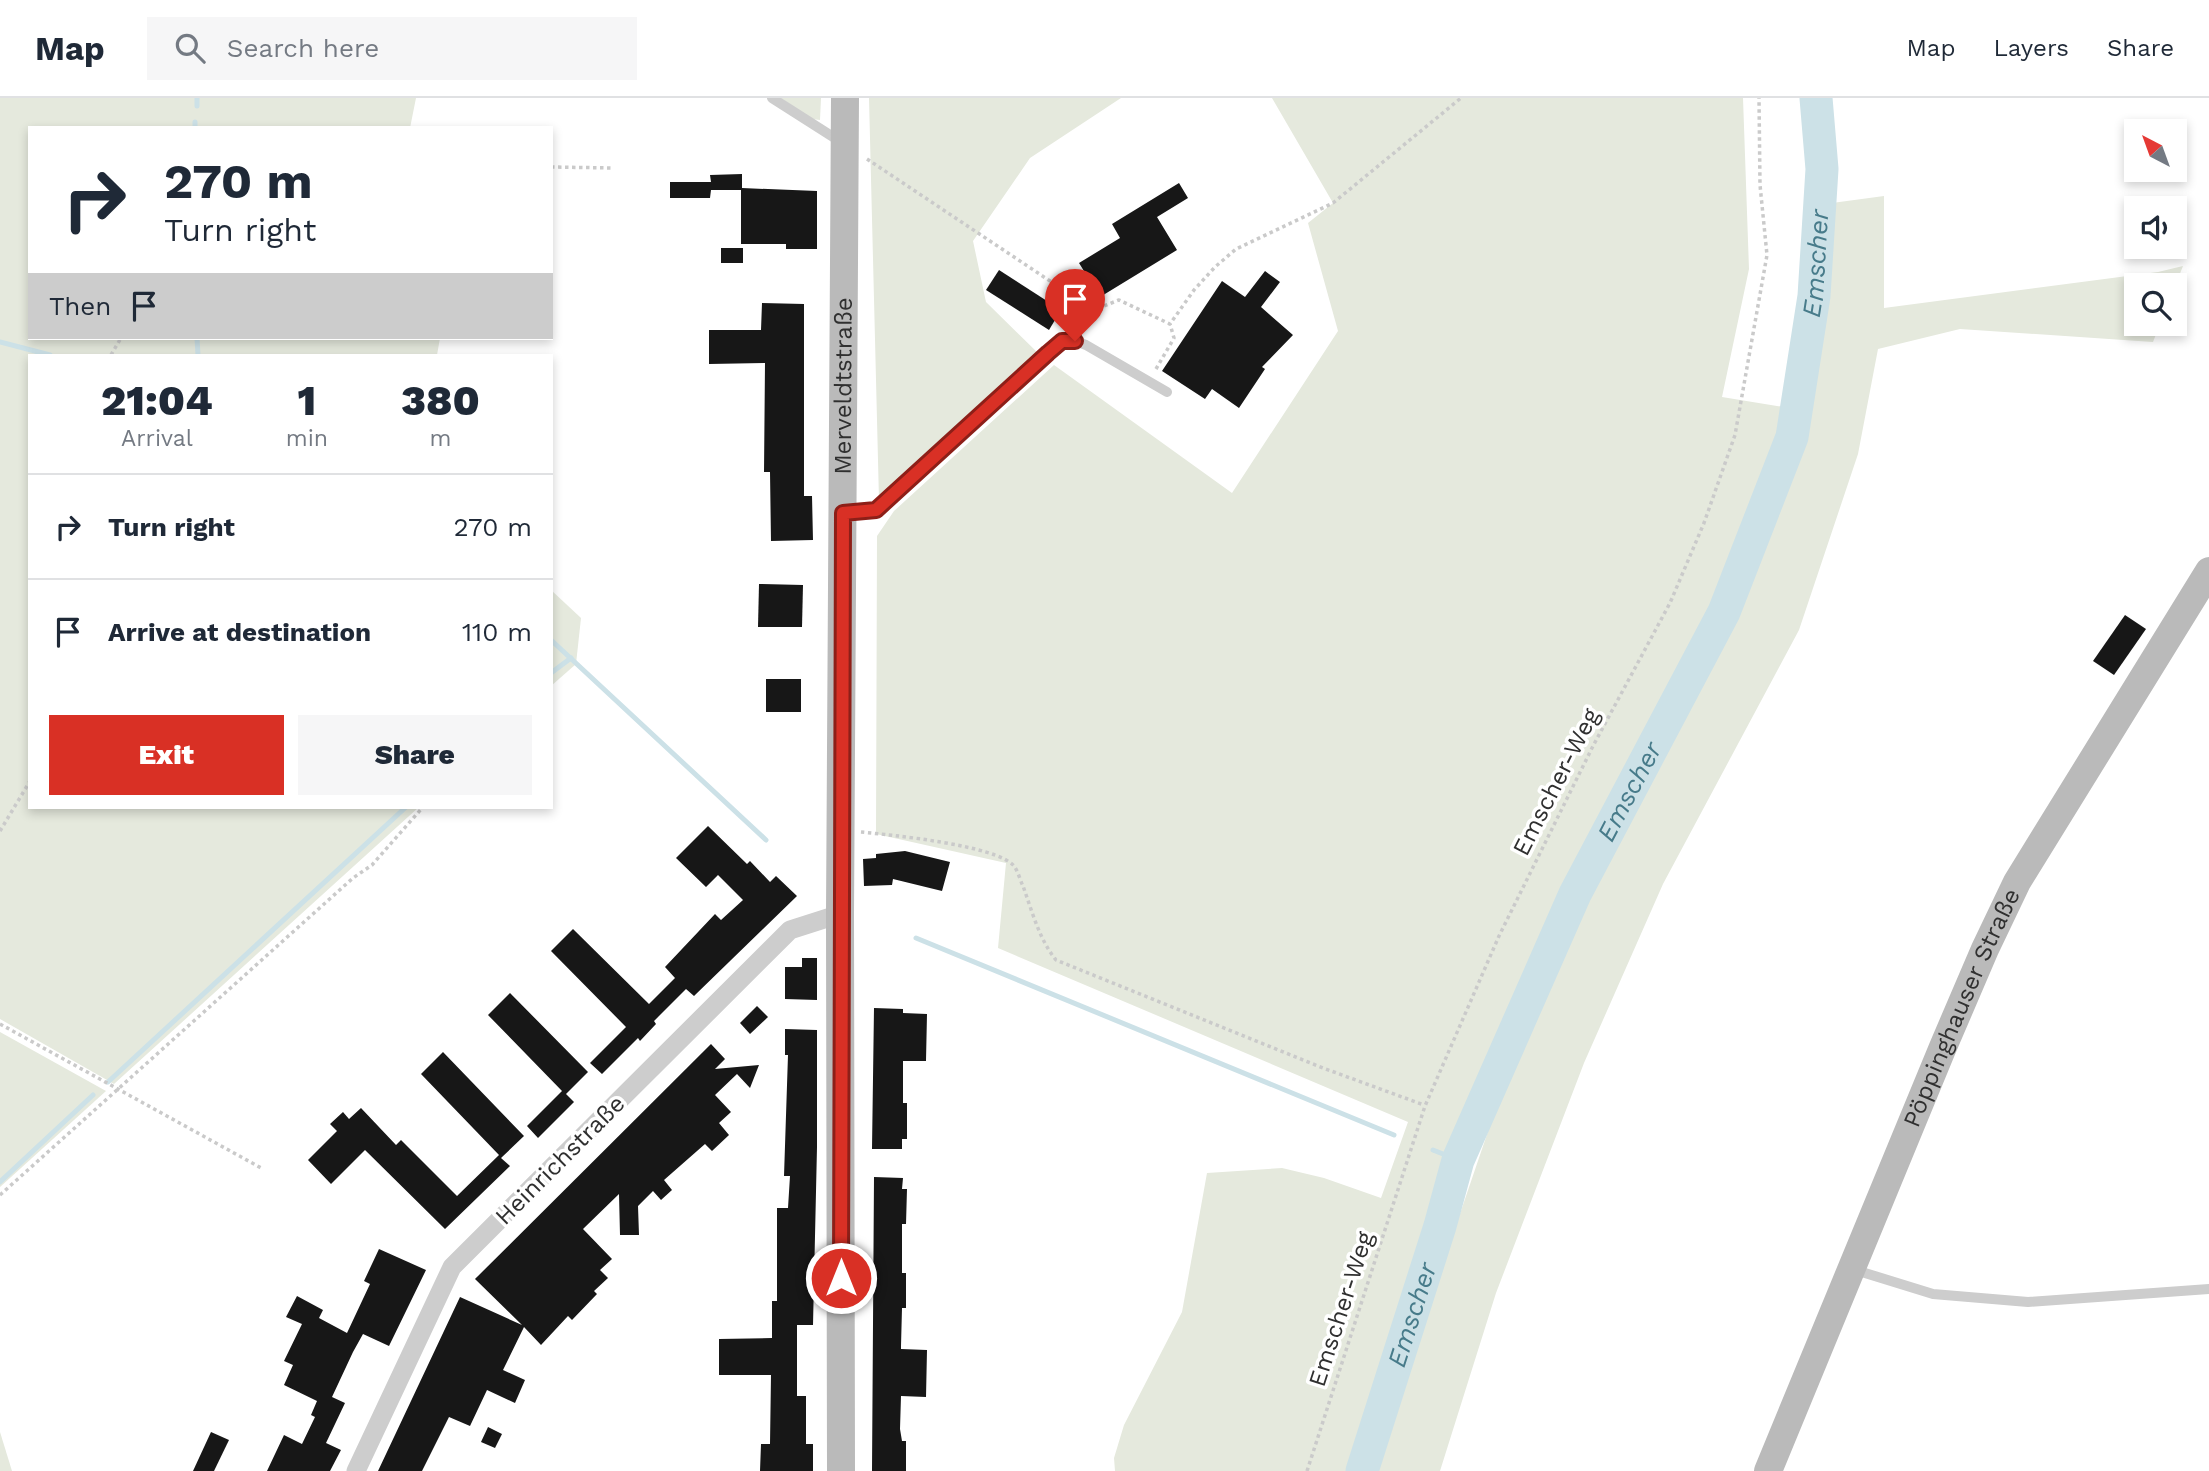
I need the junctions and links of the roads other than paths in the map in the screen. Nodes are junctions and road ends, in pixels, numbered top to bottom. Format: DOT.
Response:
graph roads {
  1 [pos="772,98"];
  2 [pos="845,98"];
  3 [pos="844,144"];
  4 [pos="1167,392"];
  5 [pos="843,513"];
  6 [pos="2209,571"];
  7 [pos="840,914"];
  8 [pos="1852,1269"];
  9 [pos="2209,1289"];
  10 [pos="356,1471"];
  11 [pos="841,1471"];
  12 [pos="1768,1471"];
  1 -- 3 [label="lane"];
  2 -- 3 [label="main road, Merveldtstraße"];
  3 -- 5 [label="main road, Merveldtstraße"];
  4 -- 5 [label="lane"];
  5 -- 7 [label="main road, Merveldtstraße"];
  6 -- 8 [label="main road, Pöppinghauser Straße"];
  7 -- 10 [label="street, Heinrichstraße"];
  7 -- 11 [label="main road, Merveldtstraße"];
  8 -- 9 [label="lane"];
  8 -- 12 [label="main road, Pöppinghauser Straße"];
}
